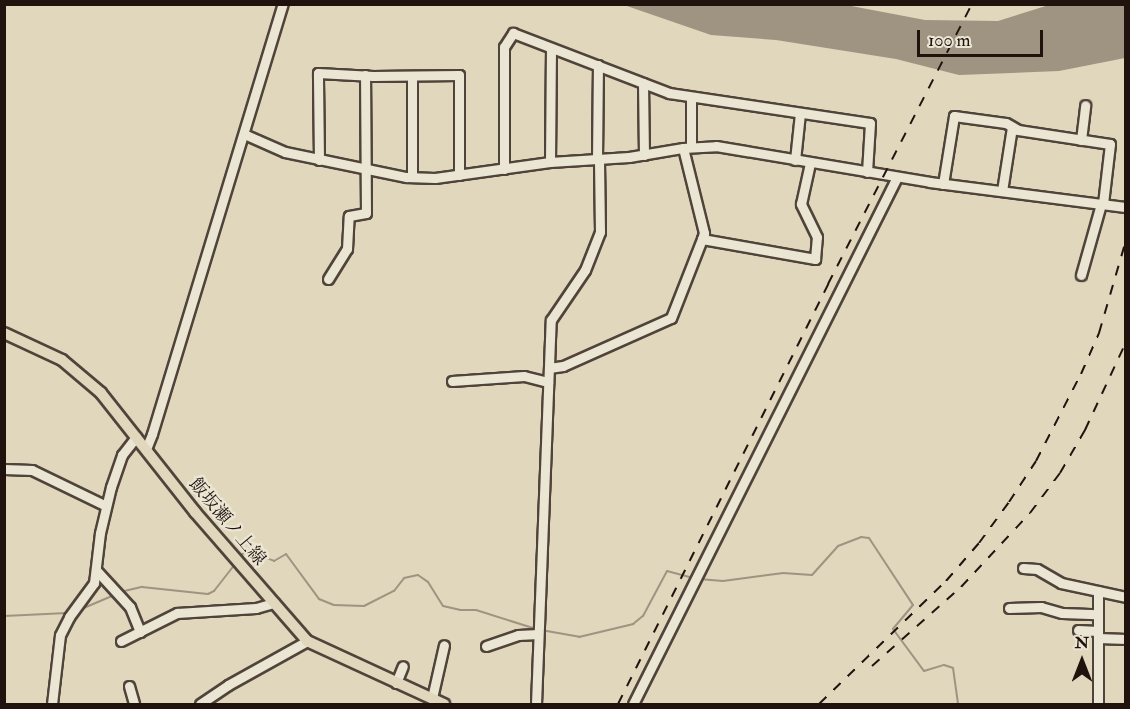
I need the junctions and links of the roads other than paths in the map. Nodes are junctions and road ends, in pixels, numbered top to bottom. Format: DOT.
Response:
graph roads {
  1 [pos="283,4"];
  2 [pos="551,48"];
  3 [pos="598,65"];
  4 [pos="365,75"];
  5 [pos="412,76"];
  6 [pos="643,83"];
  7 [pos="691,97"];
  8 [pos="1085,105"];
  9 [pos="801,113"];
  10 [pos="1012,127"];
  11 [pos="244,134"];
  12 [pos="1081,140"];
  13 [pos="687,147"];
  14 [pos="644,154"];
  15 [pos="598,159"];
  16 [pos="319,160"];
  17 [pos="795,160"];
  18 [pos="550,162"];
  19 [pos="810,163"];
  20 [pos="504,169"];
  21 [pos="365,170"];
  22 [pos="867,172"];
  23 [pos="459,175"];
  24 [pos="412,177"];
  25 [pos="897,177"];
  26 [pos="943,184"];
  27 [pos="1002,191"];
  28 [pos="1102,204"];
  29 [pos="1125,207"];
  30 [pos="702,239"];
  31 [pos="1081,276"];
  32 [pos="328,279"];
  33 [pos="4,333"];
  34 [pos="549,368"];
  35 [pos="452,381"];
  36 [pos="548,382"];
  37 [pos="136,437"];
  38 [pos="146,449"];
  39 [pos="4,469"];
  40 [pos="106,506"];
  41 [pos="1023,568"];
  42 [pos="97,571"];
  43 [pos="1098,591"];
  44 [pos="1125,597"];
  45 [pos="274,603"];
  46 [pos="1009,608"];
  47 [pos="1097,614"];
  48 [pos="1078,630"];
  49 [pos="140,632"];
  50 [pos="538,634"];
  51 [pos="1098,635"];
  52 [pos="1125,639"];
  53 [pos="121,641"];
  54 [pos="307,641"];
  55 [pos="444,645"];
  56 [pos="486,646"];
  57 [pos="403,666"];
  58 [pos="396,683"];
  59 [pos="129,686"];
  60 [pos="432,698"];
  61 [pos="52,705"];
  62 [pos="134,705"];
  63 [pos="200,705"];
  64 [pos="444,705"];
  65 [pos="536,705"];
  66 [pos="633,705"];
  67 [pos="1098,705"];
  1 -- 11 [label="street"];
  2 -- 3 [label="street"];
  2 -- 18 [label="street"];
  2 -- 20 [label="street"];
  3 -- 6 [label="street"];
  3 -- 15 [label="street"];
  4 -- 5 [label="street"];
  4 -- 16 [label="street"];
  4 -- 21 [label="street"];
  5 -- 23 [label="street"];
  5 -- 24 [label="street"];
  6 -- 7 [label="street"];
  6 -- 14 [label="street"];
  7 -- 9 [label="street"];
  7 -- 13 [label="street"];
  8 -- 12 [label="street"];
  9 -- 17 [label="street"];
  9 -- 22 [label="street"];
  10 -- 12 [label="street"];
  10 -- 26 [label="street"];
  10 -- 27 [label="street"];
  11 -- 16 [label="street"];
  11 -- 38 [label="street"];
  12 -- 28 [label="street"];
  13 -- 14 [label="street"];
  13 -- 17 [label="street"];
  13 -- 30 [label="street"];
  14 -- 15 [label="street"];
  15 -- 18 [label="street"];
  15 -- 34 [label="street"];
  16 -- 21 [label="street"];
  17 -- 19 [label="street"];
  18 -- 20 [label="street"];
  19 -- 22 [label="street"];
  19 -- 30 [label="street"];
  20 -- 23 [label="street"];
  21 -- 24 [label="street"];
  21 -- 32 [label="street"];
  22 -- 25 [label="street"];
  23 -- 24 [label="street"];
  25 -- 26 [label="street"];
  25 -- 66 [label="street"];
  26 -- 27 [label="street"];
  27 -- 28 [label="street"];
  28 -- 29 [label="street"];
  28 -- 31 [label="street"];
  30 -- 34 [label="street"];
  33 -- 37 [label="main road, 飯坂瀬ノ上線"];
  34 -- 36 [label="street"];
  35 -- 36 [label="street"];
  36 -- 50 [label="street"];
  37 -- 38 [label="main road, 飯坂瀬ノ上線"];
  37 -- 40 [label="street"];
  38 -- 45 [label="main road, 飯坂瀬ノ上線"];
  39 -- 40 [label="street"];
  40 -- 42 [label="street"];
  41 -- 43 [label="street"];
  42 -- 49 [label="street"];
  42 -- 61 [label="street"];
  43 -- 44 [label="street"];
  43 -- 47 [label="street"];
  45 -- 49 [label="street"];
  45 -- 54 [label="main road, 飯坂瀬ノ上線"];
  46 -- 47 [label="street"];
  47 -- 51 [label="street"];
  48 -- 51 [label="street"];
  49 -- 53 [label="street"];
  50 -- 56 [label="street"];
  50 -- 65 [label="street"];
  51 -- 52 [label="street"];
  51 -- 67 [label="street"];
  54 -- 58 [label="main road, 飯坂瀬ノ上線"];
  54 -- 63 [label="street"];
  55 -- 60 [label="street"];
  57 -- 58 [label="street"];
  58 -- 60 [label="main road, 飯坂瀬ノ上線"];
  59 -- 62 [label="street"];
  60 -- 64 [label="main road, 飯坂瀬ノ上線"];
}
